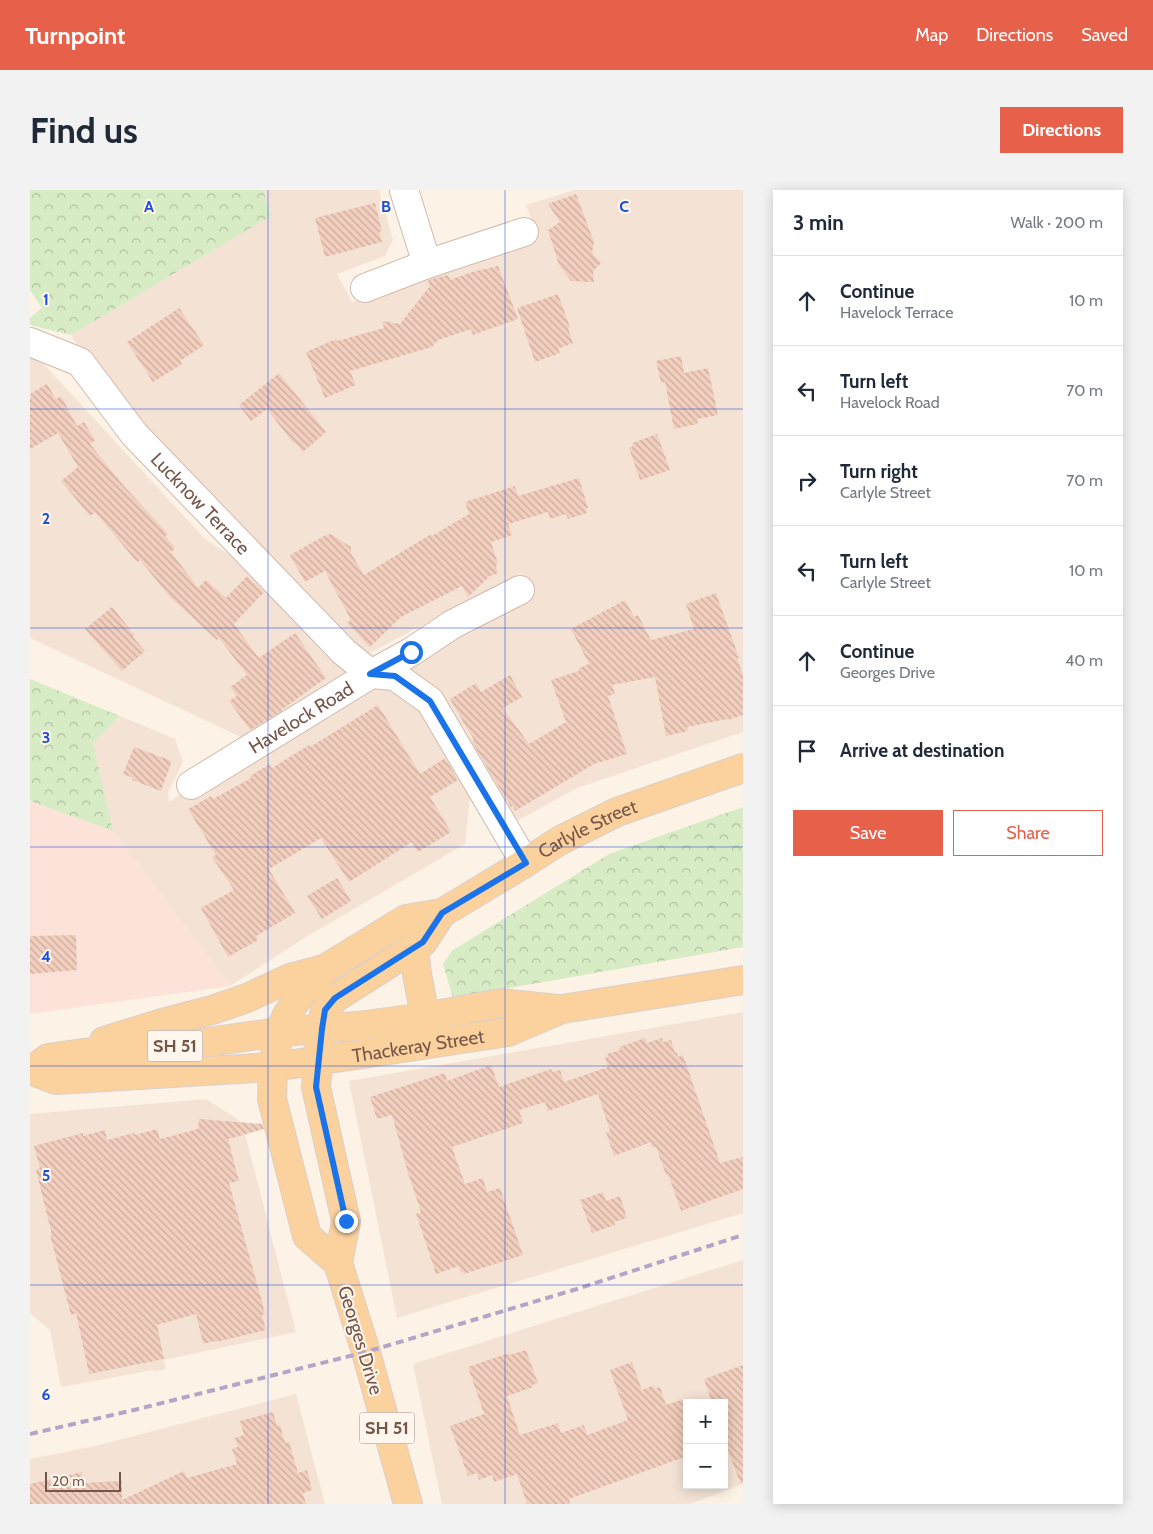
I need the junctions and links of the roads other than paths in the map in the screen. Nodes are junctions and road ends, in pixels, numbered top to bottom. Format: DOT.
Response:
graph roads {
  1 [pos="404,190"];
  2 [pos="524,232"];
  3 [pos="427,264"];
  4 [pos="365,288"];
  5 [pos="30,342"];
  6 [pos="520,590"];
  7 [pos="370,674"];
  8 [pos="743,768"];
  9 [pos="191,785"];
  10 [pos="526,863"];
  11 [pos="442,913"];
  12 [pos="414,947"];
  13 [pos="326,968"];
  14 [pos="743,980"];
  15 [pos="562,1009"];
  16 [pos="425,1017"];
  17 [pos="322,1029"];
  18 [pos="279,1032"];
  19 [pos="83,1053"];
  20 [pos="319,1060"];
  21 [pos="273,1067"];
  22 [pos="31,1070"];
  23 [pos="338,1263"];
  24 [pos="408,1504"];
  1 -- 3 [label="street"];
  2 -- 3 [label="street"];
  3 -- 4 [label="street"];
  5 -- 7 [label="street, Lucknow Terrace"];
  6 -- 7 [label="street"];
  7 -- 9 [label="street, Havelock Road"];
  7 -- 10 [label="street, Havelock Road"];
  8 -- 10 [label="main road, Carlyle Street"];
  10 -- 11 [label="main road, Carlyle Street"];
  11 -- 12 [label="main road, Carlyle Street"];
  11 -- 13 [label="main road, Carlyle Street"];
  12 -- 16 [label="main road"];
  12 -- 17 [label="main road, Carlyle Street"];
  13 -- 18 [label="main road, Carlyle Street"];
  13 -- 19 [label="main road"];
  14 -- 15 [label="main road, Thackeray Street"];
  15 -- 16 [label="main road, Thackeray Street"];
  15 -- 20 [label="main road, Thackeray Street"];
  16 -- 17 [label="main road, Thackeray Street"];
  17 -- 18 [label="main road, SH 51"];
  17 -- 20 [label="main road, Carlyle Street / SH 51"];
  18 -- 19 [label="main road, SH 51"];
  18 -- 21 [label="main road, Georges Drive"];
  19 -- 22 [label="main road, SH 51"];
  20 -- 21 [label="main road, Thackeray Street"];
  20 -- 23 [label="main road, Georges Drive / SH 51"];
  21 -- 22 [label="main road, SH 51"];
  21 -- 23 [label="main road, Georges Drive"];
  23 -- 24 [label="main road, Georges Drive / SH 51"];
}
